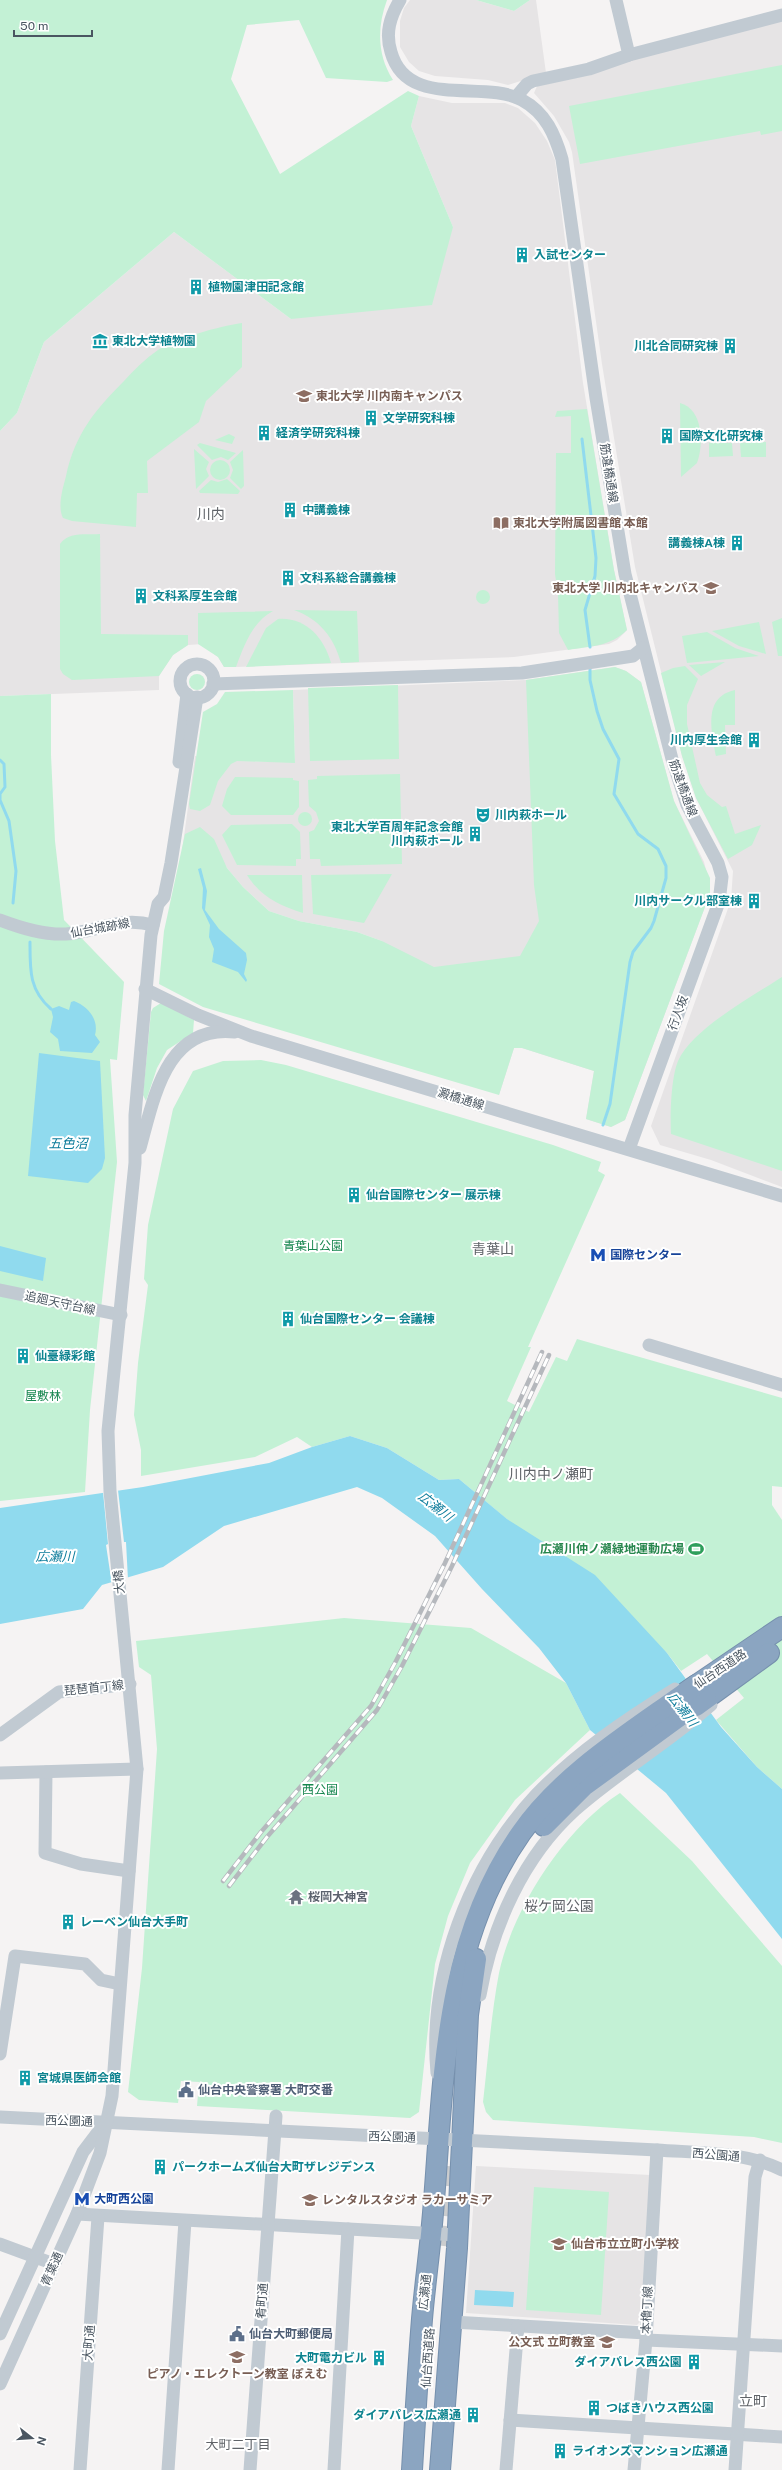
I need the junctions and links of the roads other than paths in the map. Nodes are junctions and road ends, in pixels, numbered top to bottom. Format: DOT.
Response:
graph roads {
  1 [pos="400,0"];
  2 [pos="616,0"];
  3 [pos="782,15"];
  4 [pos="629,55"];
  5 [pos="516,97"];
  6 [pos="643,648"];
  7 [pos="213,680"];
  8 [pos="192,696"];
  9 [pos="722,877"];
  10 [pos="0,920"];
  11 [pos="153,925"];
  12 [pos="145,989"];
  13 [pos="251,1036"];
  14 [pos="629,1149"];
  15 [pos="135,1163"];
  16 [pos="782,1196"];
  17 [pos="0,1290"];
  18 [pos="121,1315"];
  19 [pos="649,1345"];
  20 [pos="782,1386"];
  21 [pos="782,1626"];
  22 [pos="782,1644"];
  23 [pos="782,1650"];
  24 [pos="129,1679"];
  25 [pos="701,1691"];
  26 [pos="0,1735"];
  27 [pos="606,1761"];
  28 [pos="137,1769"];
  29 [pos="46,1772"];
  30 [pos="0,1773"];
  31 [pos="129,1870"];
  32 [pos="120,1984"];
  33 [pos="0,2054"];
  34 [pos="276,2116"];
  35 [pos="0,2117"];
  36 [pos="106,2122"];
  37 [pos="274,2132"];
  38 [pos="439,2139"];
  39 [pos="462,2140"];
  40 [pos="657,2150"];
  41 [pos="760,2160"];
  42 [pos="782,2170"];
  43 [pos="76,2214"];
  44 [pos="98,2217"];
  45 [pos="185,2221"];
  46 [pos="267,2226"];
  47 [pos="348,2229"];
  48 [pos="442,2240"];
  49 [pos="0,2244"];
  50 [pos="35,2256"];
  51 [pos="54,2264"];
  52 [pos="452,2322"];
  53 [pos="518,2326"];
  54 [pos="0,2334"];
  55 [pos="646,2336"];
  56 [pos="745,2344"];
  57 [pos="782,2346"];
  58 [pos="0,2384"];
  59 [pos="510,2420"];
  60 [pos="638,2428"];
  61 [pos="738,2434"];
  62 [pos="782,2436"];
  63 [pos="80,2470"];
  64 [pos="168,2470"];
  65 [pos="250,2470"];
  66 [pos="334,2470"];
  67 [pos="412,2470"];
  68 [pos="420,2470"];
  69 [pos="429,2470"];
  70 [pos="440,2470"];
  71 [pos="506,2470"];
  72 [pos="634,2470"];
  73 [pos="735,2470"];
  1 -- 5 [label="street, 筋違橋通線"];
  2 -- 4 [label="street"];
  3 -- 4 [label="street"];
  4 -- 5 [label="street"];
  5 -- 6 [label="street, 筋違橋通線"];
  6 -- 7 [label="street"];
  6 -- 9 [label="street, 筋違橋通線"];
  7 -- 8 [label="street"];
  7 -- 8 [label="street"];
  8 -- 11 [label="street"];
  9 -- 14 [label="street, 行人坂"];
  10 -- 11 [label="street, 仙台城跡線"];
  11 -- 12 [label="street"];
  12 -- 13 [label="street, 澱橋通線"];
  12 -- 15 [label="street"];
  13 -- 14 [label="street, 澱橋通線"];
  13 -- 15 [label="street"];
  14 -- 16 [label="street, 澱橋通線"];
  15 -- 18 [label="street, 大橋"];
  17 -- 18 [label="street, 追廻天守台線"];
  18 -- 24 [label="street, 大橋"];
  19 -- 20 [label="street"];
  21 -- 25 [label="highway, 仙台西道路"];
  21 -- 27 [label="street"];
  22 -- 25 [label="highway, 仙台西道路"];
  23 -- 27 [label="street"];
  24 -- 26 [label="street, 琵琶首丁線"];
  24 -- 28 [label="street, 大橋"];
  25 -- 27 [label="highway, 仙台西道路"];
  25 -- 27 [label="highway, 仙台西道路"];
  27 -- 38 [label="highway"];
  27 -- 39 [label="highway"];
  28 -- 29 [label="street"];
  28 -- 31 [label="street, 大橋"];
  29 -- 30 [label="street"];
  29 -- 31 [label="street"];
  31 -- 32 [label="street, 青葉通"];
  32 -- 33 [label="street"];
  32 -- 36 [label="street, 青葉通"];
  34 -- 37 [label="street, 肴町通"];
  35 -- 36 [label="street, 西公園通"];
  36 -- 37 [label="street, 西公園通"];
  36 -- 43 [label="street, 青葉通"];
  36 -- 50 [label="street, 青葉通"];
  37 -- 38 [label="street, 西公園通"];
  37 -- 46 [label="street, 肴町通"];
  38 -- 39 [label="street, 西公園通"];
  38 -- 48 [label="highway, 広瀬通"];
  39 -- 40 [label="street, 西公園通"];
  39 -- 48 [label="highway, 広瀬通"];
  40 -- 41 [label="street, 西公園通"];
  40 -- 55 [label="street, 本櫓丁線"];
  41 -- 42 [label="street, 西公園通"];
  41 -- 56 [label="street"];
  43 -- 44 [label="street"];
  43 -- 51 [label="street, 青葉通"];
  44 -- 45 [label="street"];
  44 -- 63 [label="street, 大町通"];
  45 -- 46 [label="street"];
  45 -- 64 [label="street"];
  46 -- 47 [label="street"];
  46 -- 65 [label="street, 肴町通"];
  47 -- 48 [label="street"];
  47 -- 66 [label="street"];
  48 -- 52 [label="highway, 広瀬通"];
  48 -- 67 [label="highway, 広瀬通"];
  48 -- 68 [label="highway, 仙台西道路"];
  48 -- 69 [label="highway, 仙台西道路"];
  49 -- 50 [label="street"];
  50 -- 51 [label="street"];
  50 -- 54 [label="street, 青葉通"];
  51 -- 58 [label="street, 青葉通"];
  52 -- 53 [label="street"];
  52 -- 70 [label="highway, 広瀬通"];
  53 -- 55 [label="street"];
  53 -- 59 [label="street"];
  55 -- 56 [label="street"];
  55 -- 60 [label="street, 本櫓丁線"];
  56 -- 57 [label="street"];
  56 -- 61 [label="street"];
  59 -- 60 [label="street"];
  59 -- 71 [label="street"];
  60 -- 61 [label="street"];
  60 -- 72 [label="street, 本櫓丁線"];
  61 -- 62 [label="street"];
  61 -- 73 [label="street"];
}
